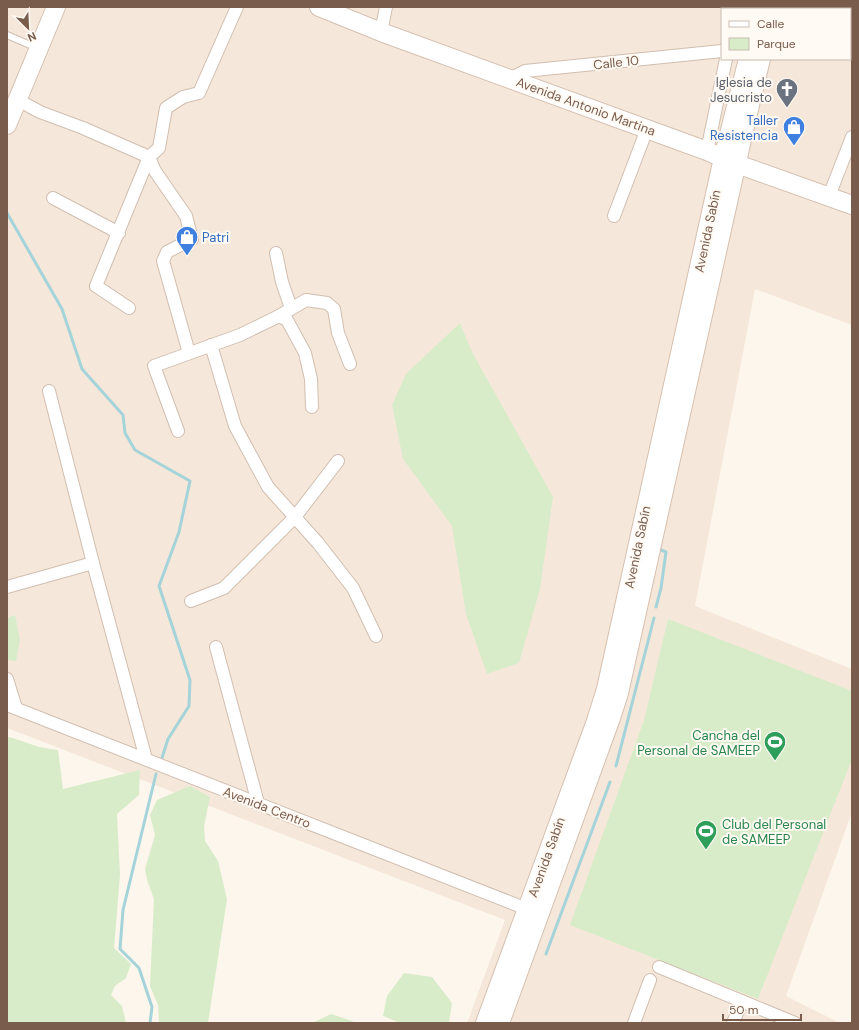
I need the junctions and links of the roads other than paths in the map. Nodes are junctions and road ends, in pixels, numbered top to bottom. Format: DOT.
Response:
graph roads {
  1 [pos="56,7"];
  2 [pos="238,7"];
  3 [pos="319,7"];
  4 [pos="386,7"];
  5 [pos="381,32"];
  6 [pos="7,36"];
  7 [pos="38,49"];
  8 [pos="721,51"];
  9 [pos="726,60"];
  10 [pos="748,60"];
  11 [pos="761,60"];
  12 [pos="511,78"];
  13 [pos="18,100"];
  14 [pos="7,125"];
  15 [pos="646,129"];
  16 [pos="852,137"];
  17 [pos="149,157"];
  18 [pos="722,158"];
  19 [pos="829,196"];
  20 [pos="52,198"];
  21 [pos="852,205"];
  22 [pos="614,216"];
  23 [pos="118,233"];
  24 [pos="276,253"];
  25 [pos="129,308"];
  26 [pos="291,308"];
  27 [pos="279,316"];
  28 [pos="211,345"];
  29 [pos="189,353"];
  30 [pos="350,364"];
  31 [pos="49,391"];
  32 [pos="312,407"];
  33 [pos="178,431"];
  34 [pos="338,461"];
  35 [pos="295,517"];
  36 [pos="93,563"];
  37 [pos="7,587"];
  38 [pos="191,601"];
  39 [pos="376,636"];
  40 [pos="216,647"];
  41 [pos="7,679"];
  42 [pos="12,706"];
  43 [pos="146,759"];
  44 [pos="258,803"];
  45 [pos="527,909"];
  46 [pos="660,967"];
  47 [pos="650,980"];
  48 [pos="742,1001"];
  49 [pos="485,1023"];
  50 [pos="500,1023"];
  51 [pos="634,1023"];
  52 [pos="733,1023"];
  53 [pos="796,1023"];
  1 -- 7 [label="main road"];
  2 -- 17 [label="street"];
  3 -- 5 [label="main road, Avenida Antonio Martina"];
  4 -- 5 [label="street"];
  5 -- 12 [label="main road, Avenida Antonio Martina"];
  6 -- 7 [label="lane"];
  7 -- 13 [label="main road"];
  8 -- 12 [label="street, Calle 10"];
  9 -- 18 [label="street, Avenida Sabín"];
  10 -- 18 [label="main road, Avenida Sabín"];
  11 -- 18 [label="main road, Avenida Sabín"];
  12 -- 15 [label="main road, Avenida Antonio Martina"];
  13 -- 14 [label="main road"];
  13 -- 17 [label="street"];
  15 -- 18 [label="main road, Avenida Antonio Martina"];
  15 -- 22 [label="street"];
  16 -- 19 [label="street"];
  17 -- 23 [label="street"];
  17 -- 29 [label="street"];
  18 -- 19 [label="main road, Avenida Antonio Martina"];
  18 -- 45 [label="main road, Avenida Sabín"];
  18 -- 50 [label="main road, Avenida Sabín"];
  19 -- 21 [label="main road, Avenida Antonio Martina"];
  20 -- 23 [label="street"];
  23 -- 25 [label="street"];
  24 -- 26 [label="street"];
  26 -- 27 [label="street"];
  26 -- 30 [label="street"];
  27 -- 28 [label="street"];
  27 -- 32 [label="street"];
  28 -- 29 [label="street"];
  28 -- 35 [label="street"];
  29 -- 33 [label="street"];
  31 -- 36 [label="street"];
  34 -- 35 [label="street"];
  35 -- 38 [label="street"];
  35 -- 39 [label="street"];
  36 -- 37 [label="street"];
  36 -- 43 [label="street"];
  40 -- 44 [label="street"];
  41 -- 42 [label="street"];
  42 -- 43 [label="street, Avenida Centro"];
  43 -- 44 [label="street, Avenida Centro"];
  44 -- 45 [label="street, Avenida Centro"];
  45 -- 49 [label="main road, Avenida Sabín"];
  46 -- 48 [label="street"];
  47 -- 51 [label="street"];
  48 -- 52 [label="street"];
  48 -- 53 [label="street"];
}
